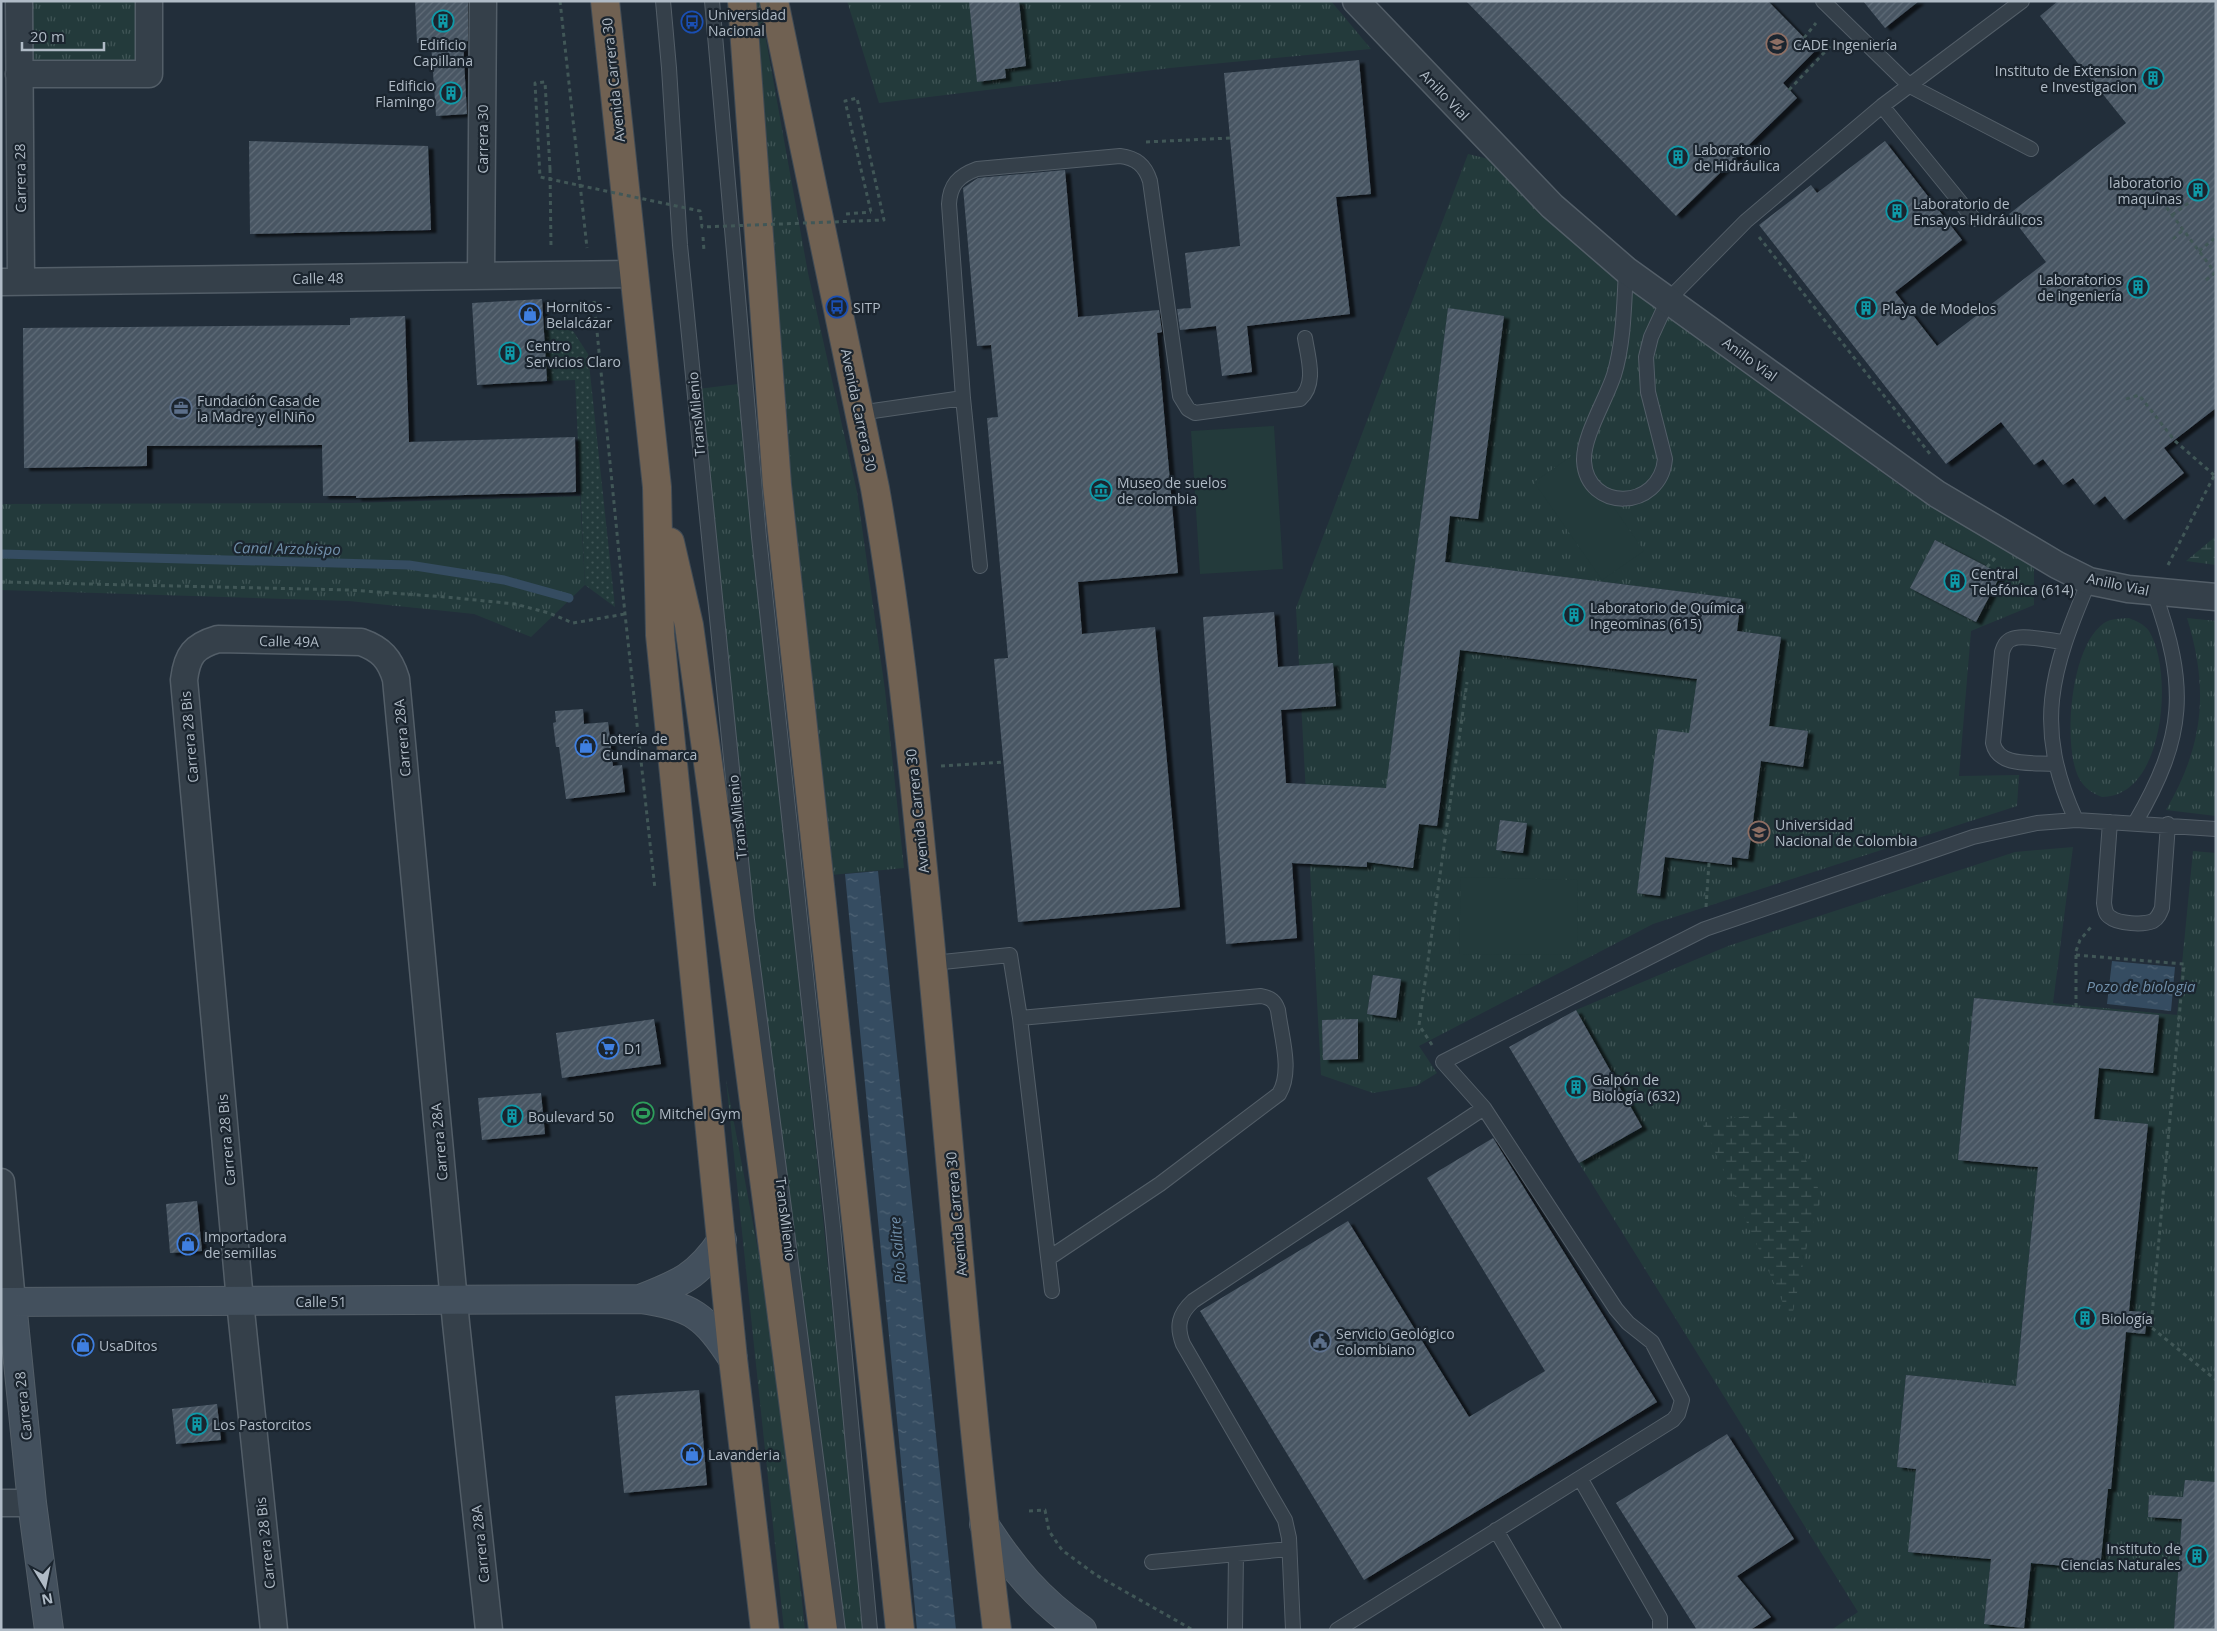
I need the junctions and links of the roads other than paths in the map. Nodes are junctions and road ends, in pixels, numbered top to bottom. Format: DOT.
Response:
graph roads {
  1 [pos="18,1"];
  2 [pos="149,1"];
  3 [pos="483,1"];
  4 [pos="605,1"];
  5 [pos="663,1"];
  6 [pos="712,1"];
  7 [pos="742,1"];
  8 [pos="774,1"];
  9 [pos="1357,1"];
  10 [pos="1823,1"];
  11 [pos="2022,1"];
  12 [pos="19,74"];
  13 [pos="1910,86"];
  14 [pos="1882,106"];
  15 [pos="2031,149"];
  16 [pos="1974,219"];
  17 [pos="1626,270"];
  18 [pos="634,274"];
  19 [pos="481,276"];
  20 [pos="11,281"];
  21 [pos="1668,300"];
  22 [pos="1305,338"];
  23 [pos="963,398"];
  24 [pos="859,413"];
  25 [pos="657,487"];
  26 [pos="980,566"];
  27 [pos="2090,581"];
  28 [pos="2154,592"];
  29 [pos="2216,598"];
  30 [pos="2064,642"];
  31 [pos="193,652"];
  32 [pos="385,656"];
  33 [pos="2055,764"];
  34 [pos="2076,820"];
  35 [pos="2110,822"];
  36 [pos="2135,823"];
  37 [pos="2168,824"];
  38 [pos="2216,829"];
  39 [pos="933,963"];
  40 [pos="1020,1018"];
  41 [pos="1484,1108"];
  42 [pos="1,1182"];
  43 [pos="722,1240"];
  44 [pos="1049,1258"];
  45 [pos="1052,1291"];
  46 [pos="640,1299"];
  47 [pos="454,1300"];
  48 [pos="240,1301"];
  49 [pos="7,1302"];
  50 [pos="733,1359"];
  51 [pos="1580,1478"];
  52 [pos="1,1503"];
  53 [pos="32,1503"];
  54 [pos="984,1524"];
  55 [pos="1496,1530"];
  56 [pos="1289,1549"];
  57 [pos="1236,1554"];
  58 [pos="1152,1562"];
  59 [pos="48,1630"];
  60 [pos="274,1630"];
  61 [pos="489,1630"];
  62 [pos="765,1630"];
  63 [pos="823,1630"];
  64 [pos="838,1630"];
  65 [pos="870,1630"];
  66 [pos="900,1630"];
  67 [pos="997,1630"];
  68 [pos="1082,1630"];
  69 [pos="1236,1630"];
  70 [pos="1294,1630"];
  71 [pos="1337,1630"];
  72 [pos="1554,1630"];
  73 [pos="1660,1630"];
  1 -- 12 [label="street, Carrera 28"];
  2 -- 12 [label="street"];
  3 -- 19 [label="street, Carrera 30"];
  4 -- 18 [label="highway, Avenida Carrera 30"];
  5 -- 64 [label="lane, TransMilenio"];
  6 -- 65 [label="lane"];
  7 -- 66 [label="highway"];
  8 -- 24 [label="highway, Avenida Carrera 30"];
  9 -- 17 [label="street, Anillo Vial"];
  10 -- 13 [label="lane"];
  11 -- 13 [label="lane"];
  12 -- 20 [label="street, Carrera 28"];
  13 -- 14 [label="lane"];
  13 -- 15 [label="lane"];
  14 -- 16 [label="lane"];
  14 -- 21 [label="lane"];
  17 -- 21 [label="street, Anillo Vial"];
  17 -- 21 [label="lane"];
  18 -- 19 [label="street, Calle 48"];
  18 -- 25 [label="highway, Avenida Carrera 30"];
  19 -- 20 [label="street, Calle 48"];
  21 -- 27 [label="street, Anillo Vial"];
  22 -- 23 [label="lane"];
  23 -- 24 [label="lane"];
  23 -- 26 [label="lane"];
  24 -- 39 [label="highway, Avenida Carrera 30"];
  25 -- 43 [label="highway, Avenida Carrera 30"];
  25 -- 63 [label="highway, Avenida Carrera 30"];
  27 -- 28 [label="street, Anillo Vial"];
  27 -- 30 [label="lane"];
  28 -- 29 [label="street, Anillo Vial"];
  28 -- 36 [label="lane"];
  30 -- 33 [label="lane"];
  30 -- 33 [label="lane"];
  31 -- 32 [label="street, Calle 49A"];
  31 -- 48 [label="street, Carrera 28 Bis"];
  32 -- 47 [label="street, Carrera 28A"];
  33 -- 34 [label="lane"];
  34 -- 35 [label="lane"];
  34 -- 41 [label="lane"];
  35 -- 36 [label="lane"];
  35 -- 37 [label="lane"];
  36 -- 37 [label="lane"];
  37 -- 38 [label="lane"];
  39 -- 40 [label="lane"];
  39 -- 54 [label="highway, Avenida Carrera 30"];
  40 -- 44 [label="lane"];
  40 -- 44 [label="lane"];
  41 -- 51 [label="lane"];
  41 -- 56 [label="lane"];
  42 -- 49 [label="street, Carrera 28"];
  43 -- 46 [label="street, Calle 51"];
  43 -- 50 [label="highway, Avenida Carrera 30"];
  44 -- 45 [label="lane"];
  46 -- 47 [label="street, Calle 51"];
  46 -- 50 [label="street, Calle 51"];
  47 -- 48 [label="street, Calle 51"];
  47 -- 61 [label="street, Carrera 28A"];
  48 -- 49 [label="street, Calle 51"];
  48 -- 60 [label="street, Carrera 28 Bis"];
  49 -- 53 [label="street, Carrera 28"];
  50 -- 62 [label="highway, Avenida Carrera 30"];
  51 -- 55 [label="lane"];
  51 -- 73 [label="lane"];
  52 -- 53 [label="street"];
  53 -- 59 [label="street, Carrera 28"];
  54 -- 67 [label="highway, Avenida Carrera 30"];
  54 -- 68 [label="street"];
  55 -- 71 [label="lane"];
  55 -- 72 [label="lane"];
  56 -- 57 [label="lane"];
  56 -- 70 [label="lane"];
  57 -- 58 [label="lane"];
  57 -- 69 [label="lane"];
}
